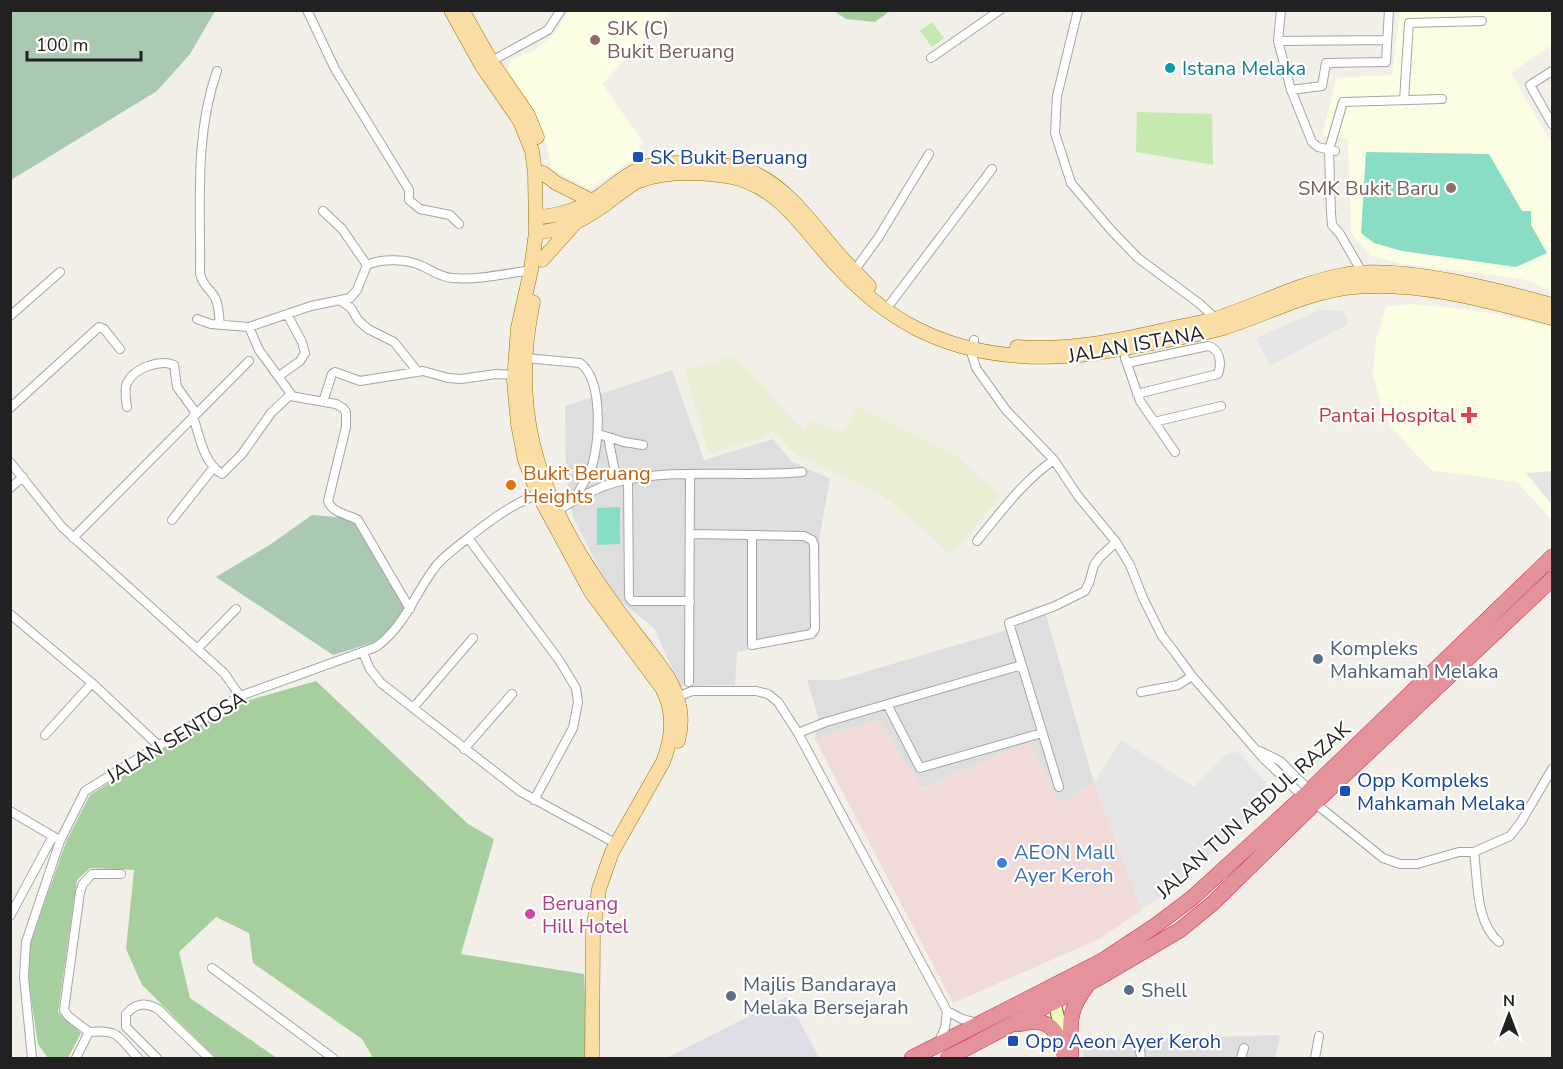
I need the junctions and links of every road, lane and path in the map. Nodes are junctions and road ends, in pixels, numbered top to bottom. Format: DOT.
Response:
graph roads {
  1 [pos="307,10"];
  2 [pos="451,10"];
  3 [pos="462,10"];
  4 [pos="561,10"];
  5 [pos="1000,10"];
  6 [pos="1078,10"];
  7 [pos="1281,10"];
  8 [pos="1389,10"];
  9 [pos="1482,21"];
  10 [pos="1387,40"];
  11 [pos="1278,41"];
  12 [pos="931,58"];
  13 [pos="486,63"];
  14 [pos="217,71"];
  15 [pos="1552,71"];
  16 [pos="1291,90"];
  17 [pos="1442,99"];
  18 [pos="1404,100"];
  19 [pos="1552,124"];
  20 [pos="1332,147"];
  21 [pos="929,154"];
  22 [pos="992,169"];
  23 [pos="543,173"];
  24 [pos="592,201"];
  25 [pos="323,212"];
  26 [pos="541,217"];
  27 [pos="575,223"];
  28 [pos="459,224"];
  29 [pos="541,232"];
  30 [pos="542,260"];
  31 [pos="368,266"];
  32 [pos="531,270"];
  33 [pos="855,271"];
  34 [pos="60,272"];
  35 [pos="1362,272"];
  36 [pos="1419,290"];
  37 [pos="1303,299"];
  38 [pos="340,300"];
  39 [pos="890,304"];
  40 [pos="1552,305"];
  41 [pos="287,314"];
  42 [pos="10,316"];
  43 [pos="1552,318"];
  44 [pos="197,319"];
  45 [pos="1219,323"];
  46 [pos="219,325"];
  47 [pos="249,327"];
  48 [pos="973,345"];
  49 [pos="120,349"];
  50 [pos="1125,356"];
  51 [pos="525,358"];
  52 [pos="249,361"];
  53 [pos="418,372"];
  54 [pos="515,375"];
  55 [pos="279,376"];
  56 [pos="1137,394"];
  57 [pos="290,396"];
  58 [pos="323,402"];
  59 [pos="1221,406"];
  60 [pos="127,407"];
  61 [pos="10,408"];
  62 [pos="194,414"];
  63 [pos="1154,422"];
  64 [pos="598,434"];
  65 [pos="608,436"];
  66 [pos="643,446"];
  67 [pos="1175,452"];
  68 [pos="1054,460"];
  69 [pos="10,462"];
  70 [pos="214,468"];
  71 [pos="802,472"];
  72 [pos="690,474"];
  73 [pos="23,477"];
  74 [pos="628,480"];
  75 [pos="617,482"];
  76 [pos="10,488"];
  77 [pos="542,493"];
  78 [pos="575,500"];
  79 [pos="552,513"];
  80 [pos="172,520"];
  81 [pos="691,534"];
  82 [pos="752,535"];
  83 [pos="73,538"];
  84 [pos="468,538"];
  85 [pos="977,541"];
  86 [pos="1116,542"];
  87 [pos="1552,557"];
  88 [pos="1552,579"];
  89 [pos="690,601"];
  90 [pos="236,609"];
  91 [pos="410,609"];
  92 [pos="10,614"];
  93 [pos="473,638"];
  94 [pos="198,648"];
  95 [pos="363,653"];
  96 [pos="1022,665"];
  97 [pos="1192,675"];
  98 [pos="689,682"];
  99 [pos="92,683"];
  100 [pos="1141,692"];
  101 [pos="512,694"];
  102 [pos="240,696"];
  103 [pos="677,697"];
  104 [pos="888,706"];
  105 [pos="413,708"];
  106 [pos="798,733"];
  107 [pos="1042,733"];
  108 [pos="45,735"];
  109 [pos="159,746"];
  110 [pos="1254,748"];
  111 [pos="464,749"];
  112 [pos="1552,769"];
  113 [pos="1059,787"];
  114 [pos="534,800"];
  115 [pos="1313,800"];
  116 [pos="10,811"];
  117 [pos="56,838"];
  118 [pos="617,844"];
  119 [pos="1474,852"];
  120 [pos="121,874"];
  121 [pos="10,916"];
  122 [pos="1499,942"];
  123 [pos="212,968"];
  124 [pos="1088,984"];
  125 [pos="1052,995"];
  126 [pos="947,1011"];
  127 [pos="979,1023"];
  128 [pos="1002,1029"];
  129 [pos="89,1032"];
  130 [pos="1319,1036"];
  131 [pos="938,1045"];
  132 [pos="1244,1048"];
  133 [pos="32,1059"];
  134 [pos="76,1059"];
  135 [pos="138,1059"];
  136 [pos="157,1059"];
  137 [pos="209,1059"];
  138 [pos="333,1059"];
  139 [pos="592,1059"];
  140 [pos="601,1059"];
  141 [pos="912,1059"];
  142 [pos="948,1059"];
  143 [pos="1068,1059"];
  144 [pos="1241,1059"];
  145 [pos="1315,1059"];
  1 -- 28 [label="street"];
  2 -- 13 [label="main road"];
  3 -- 13 [label="main road"];
  4 -- 13 [label="street"];
  5 -- 12 [label="street"];
  6 -- 45 [label="street"];
  7 -- 11 [label="street"];
  8 -- 10 [label="street"];
  9 -- 18 [label="street"];
  10 -- 11 [label="street"];
  10 -- 16 [label="street"];
  11 -- 16 [label="street"];
  13 -- 23 [label="main road"];
  13 -- 26 [label="main road"];
  14 -- 46 [label="street"];
  15 -- 19 [label="street"];
  16 -- 20 [label="street"];
  17 -- 18 [label="street"];
  18 -- 20 [label="street"];
  20 -- 35 [label="street"];
  21 -- 33 [label="street"];
  22 -- 39 [label="street"];
  23 -- 24 [label="main road"];
  23 -- 26 [label="main road"];
  24 -- 26 [label="main road, JALAN ISTANA"];
  24 -- 33 [label="main road, JALAN ISTANA"];
  25 -- 31 [label="street"];
  26 -- 29 [label="main road"];
  27 -- 29 [label="main road, JALAN ISTANA"];
  27 -- 30 [label="main road"];
  27 -- 48 [label="main road, JALAN ISTANA"];
  29 -- 30 [label="main road"];
  29 -- 32 [label="main road"];
  30 -- 51 [label="main road"];
  31 -- 32 [label="street"];
  31 -- 38 [label="street"];
  32 -- 54 [label="main road"];
  33 -- 39 [label="main road, JALAN ISTANA"];
  34 -- 42 [label="street"];
  35 -- 36 [label="main road"];
  35 -- 37 [label="main road"];
  35 -- 40 [label="main road, JALAN ISTANA"];
  35 -- 45 [label="main road, JALAN ISTANA"];
  36 -- 37 [label="main road, JALAN ISTANA"];
  36 -- 43 [label="main road, JALAN ISTANA"];
  37 -- 45 [label="main road, JALAN ISTANA"];
  38 -- 41 [label="street"];
  38 -- 53 [label="street"];
  39 -- 48 [label="main road, JALAN ISTANA"];
  41 -- 47 [label="street"];
  41 -- 55 [label="street"];
  44 -- 46 [label="street"];
  45 -- 48 [label="main road, JALAN ISTANA"];
  45 -- 50 [label="main road, JALAN ISTANA"];
  46 -- 47 [label="street"];
  47 -- 55 [label="street"];
  48 -- 50 [label="main road, JALAN ISTANA"];
  48 -- 68 [label="street"];
  49 -- 61 [label="street"];
  50 -- 56 [label="street"];
  50 -- 56 [label="street"];
  51 -- 64 [label="street"];
  51 -- 77 [label="main road"];
  52 -- 62 [label="street"];
  53 -- 54 [label="street"];
  53 -- 58 [label="street"];
  54 -- 77 [label="main road"];
  55 -- 57 [label="street"];
  56 -- 63 [label="street"];
  57 -- 58 [label="street"];
  57 -- 70 [label="street"];
  58 -- 91 [label="street"];
  59 -- 63 [label="street"];
  60 -- 62 [label="street"];
  62 -- 70 [label="street"];
  62 -- 83 [label="street"];
  63 -- 67 [label="street"];
  64 -- 65 [label="street"];
  64 -- 78 [label="street"];
  65 -- 66 [label="street"];
  65 -- 75 [label="street"];
  68 -- 85 [label="street"];
  68 -- 86 [label="street"];
  69 -- 73 [label="street"];
  70 -- 80 [label="street"];
  71 -- 72 [label="street"];
  72 -- 74 [label="street"];
  72 -- 81 [label="street"];
  73 -- 76 [label="street"];
  73 -- 83 [label="street"];
  74 -- 75 [label="street"];
  74 -- 89 [label="street"];
  75 -- 78 [label="street"];
  77 -- 79 [label="main road"];
  77 -- 84 [label="street, JALAN SENTOSA"];
  78 -- 79 [label="street"];
  79 -- 103 [label="main road"];
  79 -- 118 [label="main road"];
  81 -- 82 [label="street"];
  81 -- 89 [label="street"];
  82 -- 82 [label="street"];
  83 -- 94 [label="street"];
  84 -- 91 [label="street, JALAN SENTOSA"];
  84 -- 114 [label="street"];
  86 -- 96 [label="street"];
  86 -- 97 [label="street"];
  87 -- 115 [label="highway, JALAN TUN ABDUL RAZAK"];
  88 -- 115 [label="highway, JALAN TUN ABDUL RAZAK"];
  89 -- 98 [label="street"];
  90 -- 94 [label="street"];
  91 -- 95 [label="street, JALAN SENTOSA"];
  92 -- 99 [label="street"];
  93 -- 105 [label="street"];
  94 -- 102 [label="street"];
  95 -- 102 [label="street, JALAN SENTOSA"];
  95 -- 105 [label="street"];
  96 -- 104 [label="street"];
  96 -- 107 [label="street"];
  97 -- 100 [label="street"];
  97 -- 110 [label="street"];
  99 -- 108 [label="street"];
  99 -- 109 [label="street"];
  101 -- 111 [label="street"];
  102 -- 109 [label="street, JALAN SENTOSA"];
  103 -- 106 [label="street"];
  103 -- 140 [label="main road"];
  104 -- 106 [label="street"];
  104 -- 107 [label="street"];
  105 -- 111 [label="street"];
  106 -- 126 [label="street"];
  107 -- 113 [label="street"];
  109 -- 117 [label="street, JALAN SENTOSA"];
  110 -- 115 [label="street"];
  110 -- 115 [label="street"];
  111 -- 114 [label="street"];
  112 -- 119 [label="street"];
  114 -- 118 [label="street"];
  115 -- 119 [label="street"];
  115 -- 124 [label="highway, JALAN TUN ABDUL RAZAK"];
  115 -- 125 [label="highway, JALAN TUN ABDUL RAZAK"];
  116 -- 117 [label="street"];
  117 -- 121 [label="street"];
  117 -- 133 [label="street, JALAN SENTOSA"];
  118 -- 139 [label="main road"];
  119 -- 122 [label="street"];
  120 -- 129 [label="street"];
  123 -- 138 [label="street"];
  124 -- 125 [label="highway, JALAN TUN ABDUL RAZAK"];
  124 -- 143 [label="highway"];
  125 -- 127 [label="highway, JALAN TUN ABDUL RAZAK"];
  125 -- 128 [label="highway, JALAN TUN ABDUL RAZAK"];
  125 -- 143 [label="street"];
  126 -- 127 [label="street"];
  126 -- 131 [label="street"];
  127 -- 131 [label="highway, JALAN TUN ABDUL RAZAK"];
  128 -- 142 [label="highway, JALAN TUN ABDUL RAZAK"];
  128 -- 143 [label="highway"];
  129 -- 134 [label="street"];
  129 -- 135 [label="street"];
  130 -- 145 [label="street"];
  131 -- 141 [label="highway, JALAN TUN ABDUL RAZAK"];
  132 -- 144 [label="street"];
  136 -- 137 [label="street"];
}
